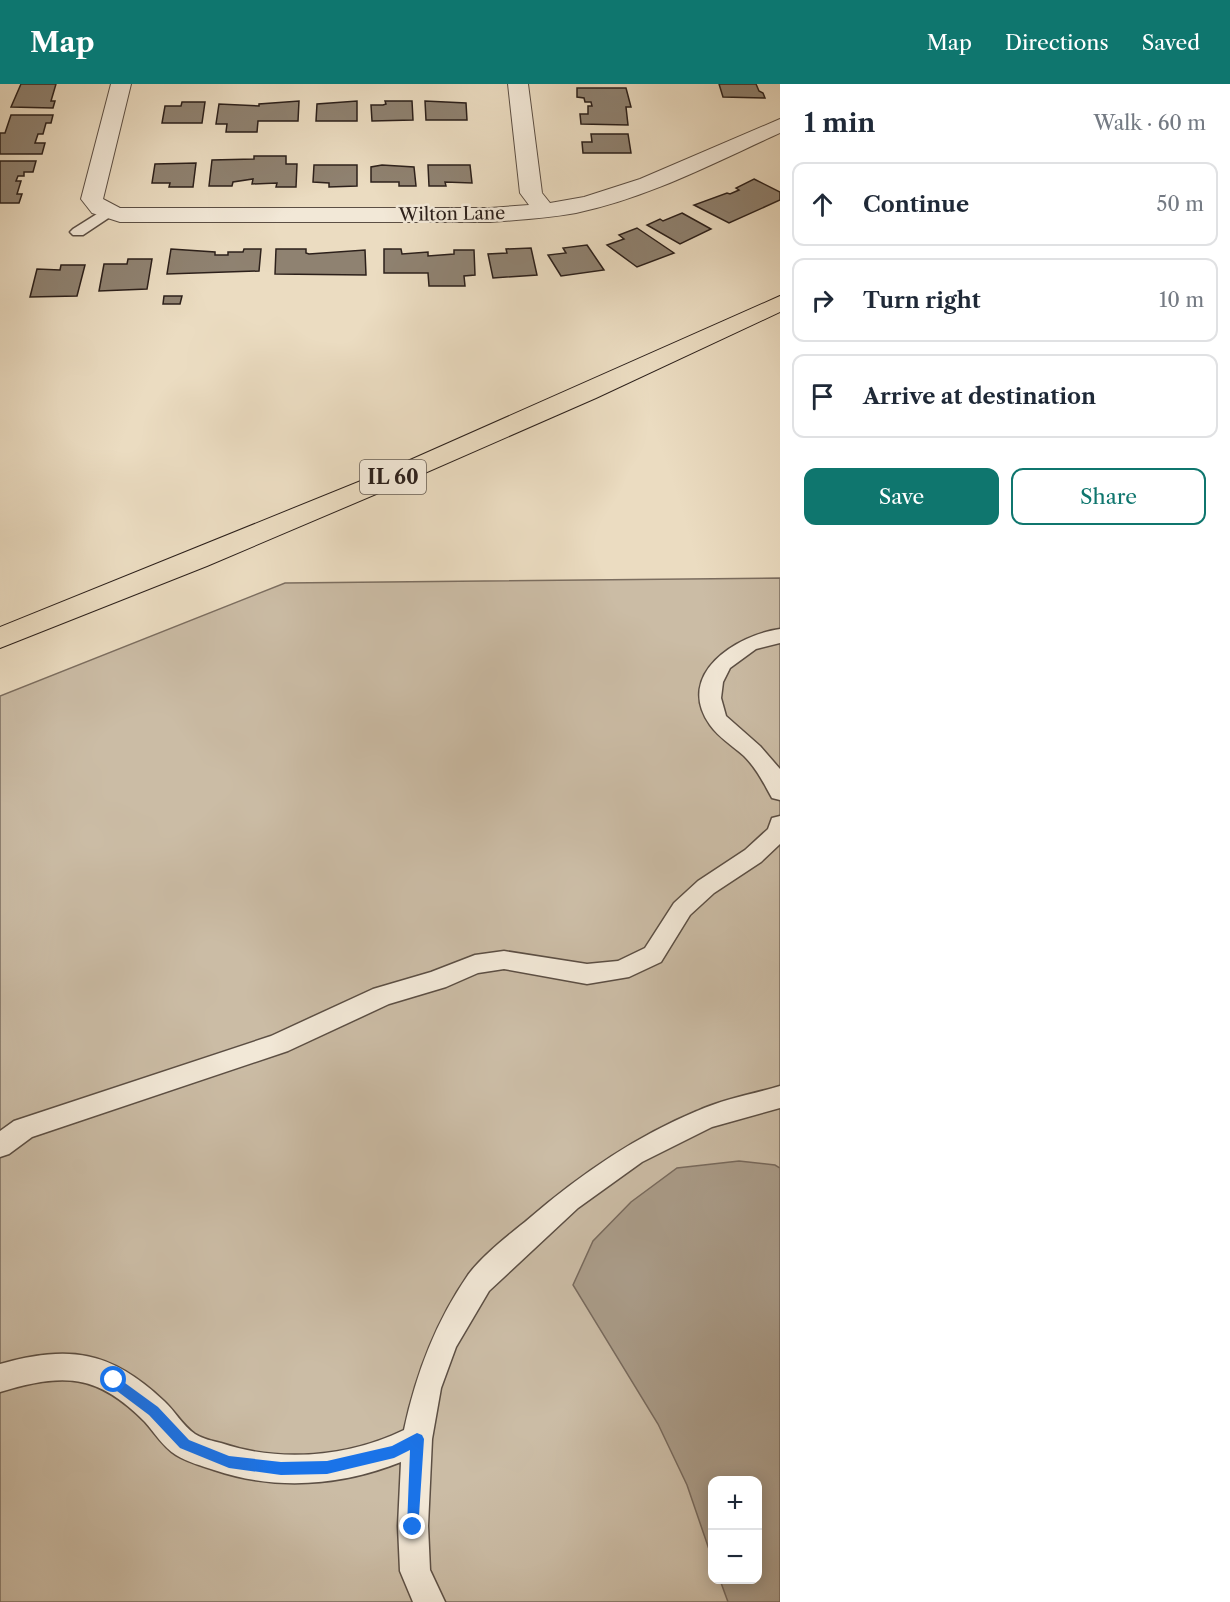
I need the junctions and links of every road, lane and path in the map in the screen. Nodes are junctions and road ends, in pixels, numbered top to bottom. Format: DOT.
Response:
graph roads {
  1 [pos="121,84"];
  2 [pos="518,84"];
  3 [pos="780,125"];
  4 [pos="544,211"];
  5 [pos="108,212"];
  6 [pos="78,232"];
  7 [pos="780,303"];
  8 [pos="780,636"];
  9 [pos="0,638"];
  10 [pos="780,792"];
  11 [pos="780,824"];
  12 [pos="780,1097"];
  13 [pos="0,1146"];
  14 [pos="0,1378"];
  15 [pos="417,1439"];
  16 [pos="429,1602"];
  1 -- 5 [label="street"];
  2 -- 4 [label="street"];
  3 -- 4 [label="street, Wilton Lane"];
  4 -- 5 [label="street, Wilton Lane"];
  5 -- 6 [label="lane"];
  7 -- 9 [label="main road, IL 60"];
  8 -- 10 [label="lane"];
  11 -- 13 [label="lane"];
  12 -- 15 [label="lane"];
  14 -- 15 [label="lane"];
  15 -- 16 [label="lane"];
}
